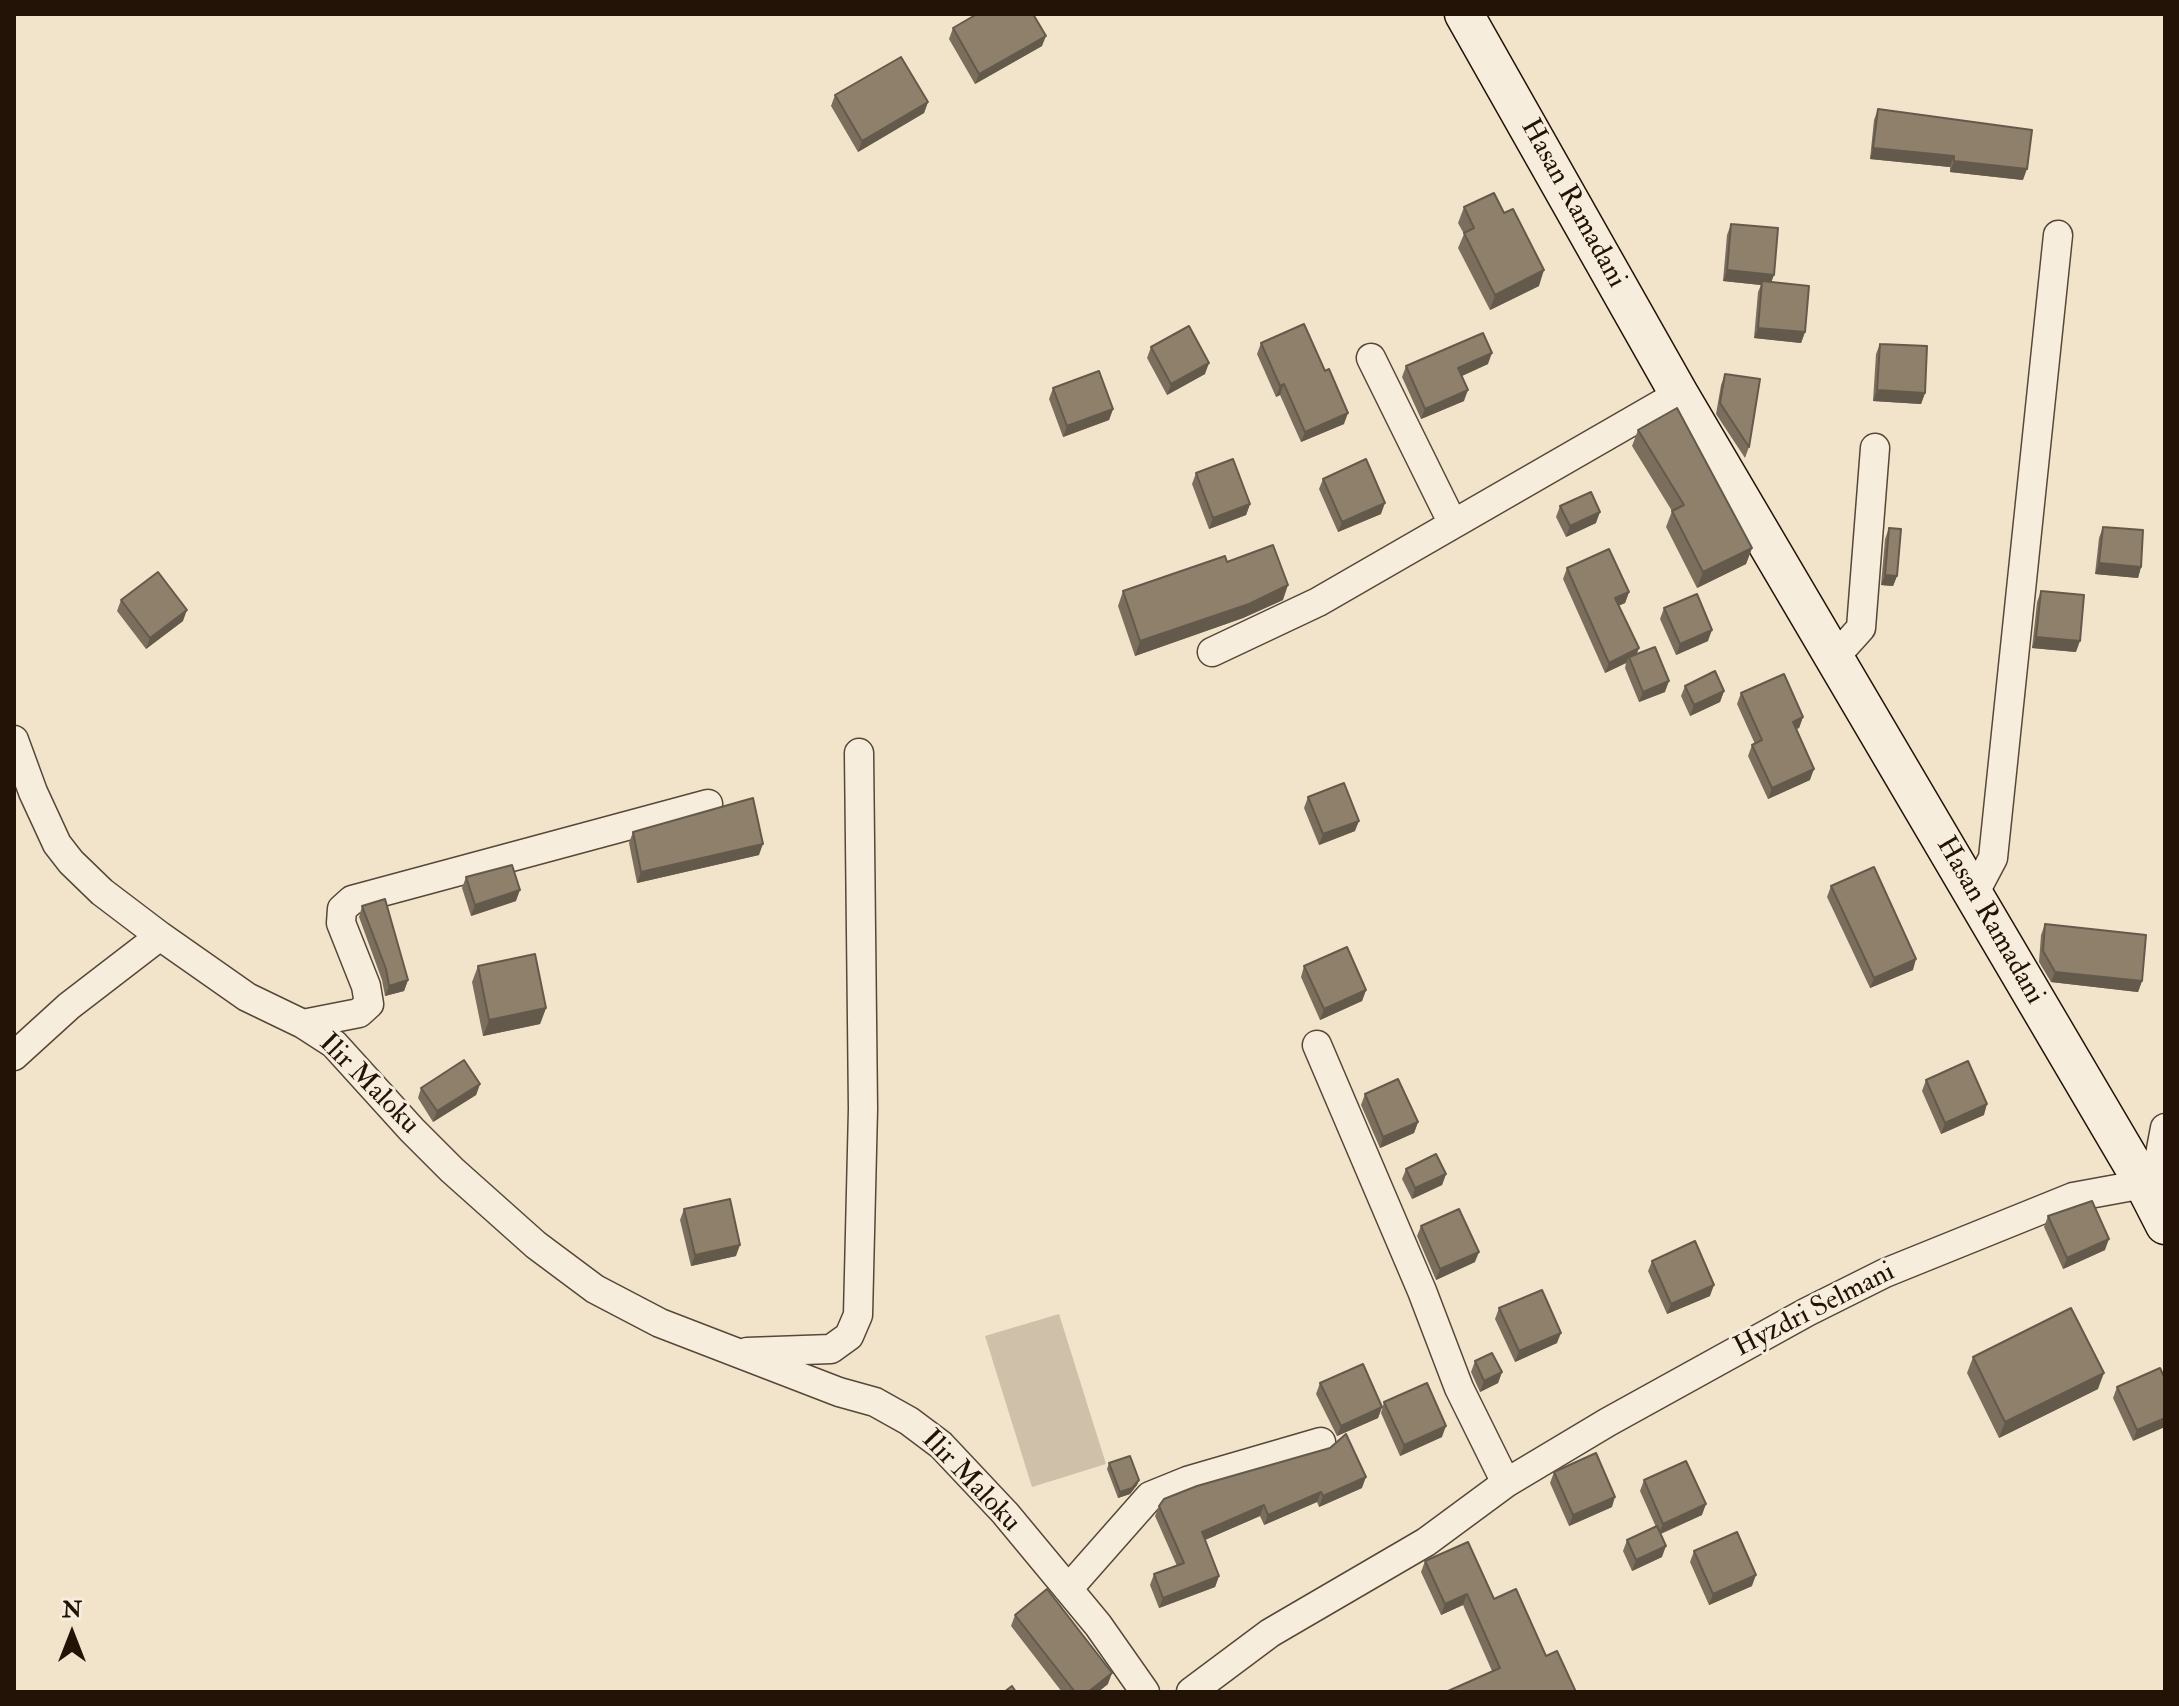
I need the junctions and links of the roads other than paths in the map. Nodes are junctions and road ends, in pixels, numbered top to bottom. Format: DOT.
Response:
graph roads {
  1 [pos="1464,14"];
  2 [pos="2058,235"];
  3 [pos="1371,358"];
  4 [pos="1679,394"];
  5 [pos="1875,448"];
  6 [pos="1453,524"];
  7 [pos="1212,652"];
  8 [pos="1834,658"];
  9 [pos="14,740"];
  10 [pos="859,753"];
  11 [pos="708,804"];
  12 [pos="1974,894"];
  13 [pos="160,936"];
  14 [pos="303,1024"];
  15 [pos="1317,1045"];
  16 [pos="14,1056"];
  17 [pos="2165,1128"];
  18 [pos="2156,1173"];
  19 [pos="2165,1225"];
  20 [pos="735,1352"];
  21 [pos="1321,1442"];
  22 [pos="1506,1483"];
  23 [pos="1068,1589"];
  24 [pos="1145,1692"];
  25 [pos="1191,1692"];
  1 -- 4 [label="main road, Hasan Ramadani"];
  2 -- 12 [label="street"];
  3 -- 6 [label="street"];
  4 -- 6 [label="street"];
  4 -- 8 [label="main road, Hasan Ramadani"];
  5 -- 8 [label="street"];
  6 -- 7 [label="street"];
  8 -- 12 [label="main road, Hasan Ramadani"];
  9 -- 13 [label="street, Ilir Maloku"];
  10 -- 20 [label="street, Ilir Maloku"];
  11 -- 14 [label="street"];
  12 -- 18 [label="main road, Hasan Ramadani"];
  13 -- 14 [label="street, Ilir Maloku"];
  13 -- 16 [label="street"];
  14 -- 20 [label="street, Ilir Maloku"];
  15 -- 22 [label="street"];
  17 -- 18 [label="street"];
  18 -- 19 [label="main road, Hasan Ramadani"];
  18 -- 22 [label="street, Hyzdri Selmani"];
  20 -- 23 [label="street, Ilir Maloku"];
  21 -- 23 [label="street"];
  22 -- 25 [label="street, Hyzdri Selmani"];
  23 -- 24 [label="street, Ilir Maloku"];
}
